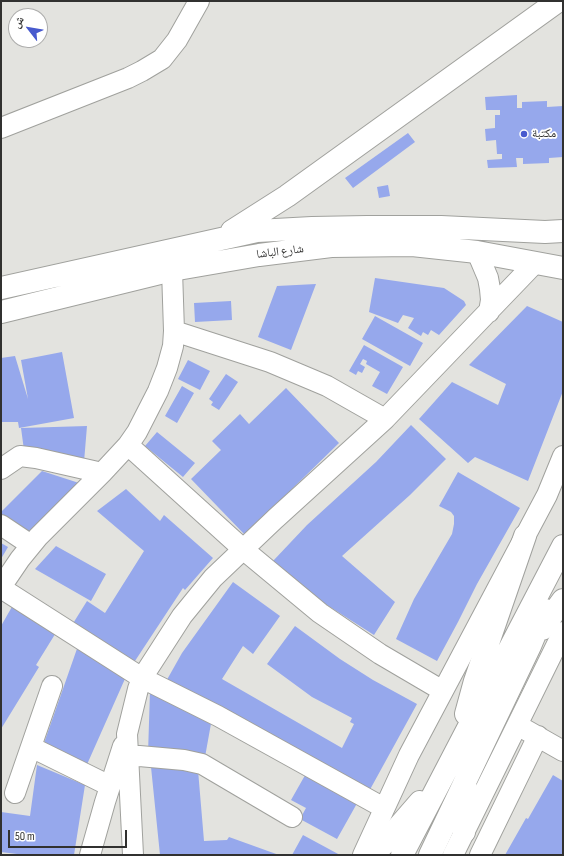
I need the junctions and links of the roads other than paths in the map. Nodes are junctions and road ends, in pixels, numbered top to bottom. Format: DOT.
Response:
graph roads {
  1 [pos="199,1"];
  2 [pos="558,1"];
  3 [pos="1,128"];
  4 [pos="563,230"];
  5 [pos="220,240"];
  6 [pos="477,252"];
  7 [pos="535,263"];
  8 [pos="158,266"];
  9 [pos="563,268"];
  10 [pos="1,288"];
  11 [pos="1,312"];
  12 [pos="489,312"];
  13 [pos="174,331"];
  14 [pos="385,419"];
  15 [pos="128,445"];
  16 [pos="563,456"];
  17 [pos="1,469"];
  18 [pos="102,473"];
  19 [pos="1,525"];
  20 [pos="525,536"];
  21 [pos="31,545"];
  22 [pos="563,546"];
  23 [pos="244,550"];
  24 [pos="563,561"];
  25 [pos="1,588"];
  26 [pos="563,600"];
  27 [pos="563,632"];
  28 [pos="530,646"];
  29 [pos="142,678"];
  30 [pos="52,686"];
  31 [pos="443,691"];
  32 [pos="517,725"];
  33 [pos="127,734"];
  34 [pos="538,736"];
  35 [pos="461,744"];
  36 [pos="31,747"];
  37 [pos="563,750"];
  38 [pos="128,755"];
  39 [pos="448,767"];
  40 [pos="466,779"];
  41 [pos="110,786"];
  42 [pos="15,793"];
  43 [pos="384,808"];
  44 [pos="292,817"];
  45 [pos="464,832"];
  46 [pos="90,855"];
  47 [pos="133,855"];
  48 [pos="363,855"];
  49 [pos="374,855"];
  50 [pos="402,855"];
  51 [pos="430,855"];
  52 [pos="453,855"];
  53 [pos="480,855"];
  1 -- 3 [label="street"];
  2 -- 5 [label="main road"];
  4 -- 5 [label="main road"];
  5 -- 8 [label="main road"];
  6 -- 7 [label="main road, شارع الباشا"];
  6 -- 8 [label="main road, شارع الباشا"];
  6 -- 12 [label="street"];
  7 -- 9 [label="main road, شارع الباشا"];
  7 -- 12 [label="street"];
  8 -- 10 [label="main road"];
  8 -- 11 [label="main road, شارع الباشا"];
  8 -- 13 [label="street"];
  12 -- 14 [label="street"];
  13 -- 14 [label="street"];
  13 -- 15 [label="street"];
  14 -- 23 [label="street"];
  15 -- 18 [label="street"];
  15 -- 23 [label="street"];
  16 -- 20 [label="street"];
  17 -- 18 [label="street"];
  18 -- 21 [label="street"];
  19 -- 21 [label="street"];
  20 -- 31 [label="street"];
  20 -- 35 [label="main road"];
  21 -- 25 [label="street"];
  22 -- 35 [label="main road"];
  23 -- 29 [label="street"];
  23 -- 31 [label="street"];
  24 -- 28 [label="main road"];
  25 -- 29 [label="street"];
  26 -- 28 [label="main road"];
  27 -- 32 [label="street"];
  28 -- 40 [label="main road"];
  29 -- 33 [label="street"];
  29 -- 43 [label="street"];
  30 -- 36 [label="street"];
  31 -- 43 [label="street"];
  32 -- 34 [label="street"];
  32 -- 45 [label="street"];
  33 -- 38 [label="street"];
  33 -- 41 [label="street"];
  34 -- 37 [label="street"];
  34 -- 53 [label="street"];
  35 -- 39 [label="main road"];
  36 -- 41 [label="street"];
  36 -- 42 [label="street"];
  38 -- 44 [label="street"];
  38 -- 47 [label="street"];
  39 -- 49 [label="main road"];
  39 -- 50 [label="main road"];
  40 -- 45 [label="main road"];
  40 -- 51 [label="main road"];
  41 -- 46 [label="street"];
  43 -- 48 [label="street"];
  45 -- 52 [label="street"];
}
